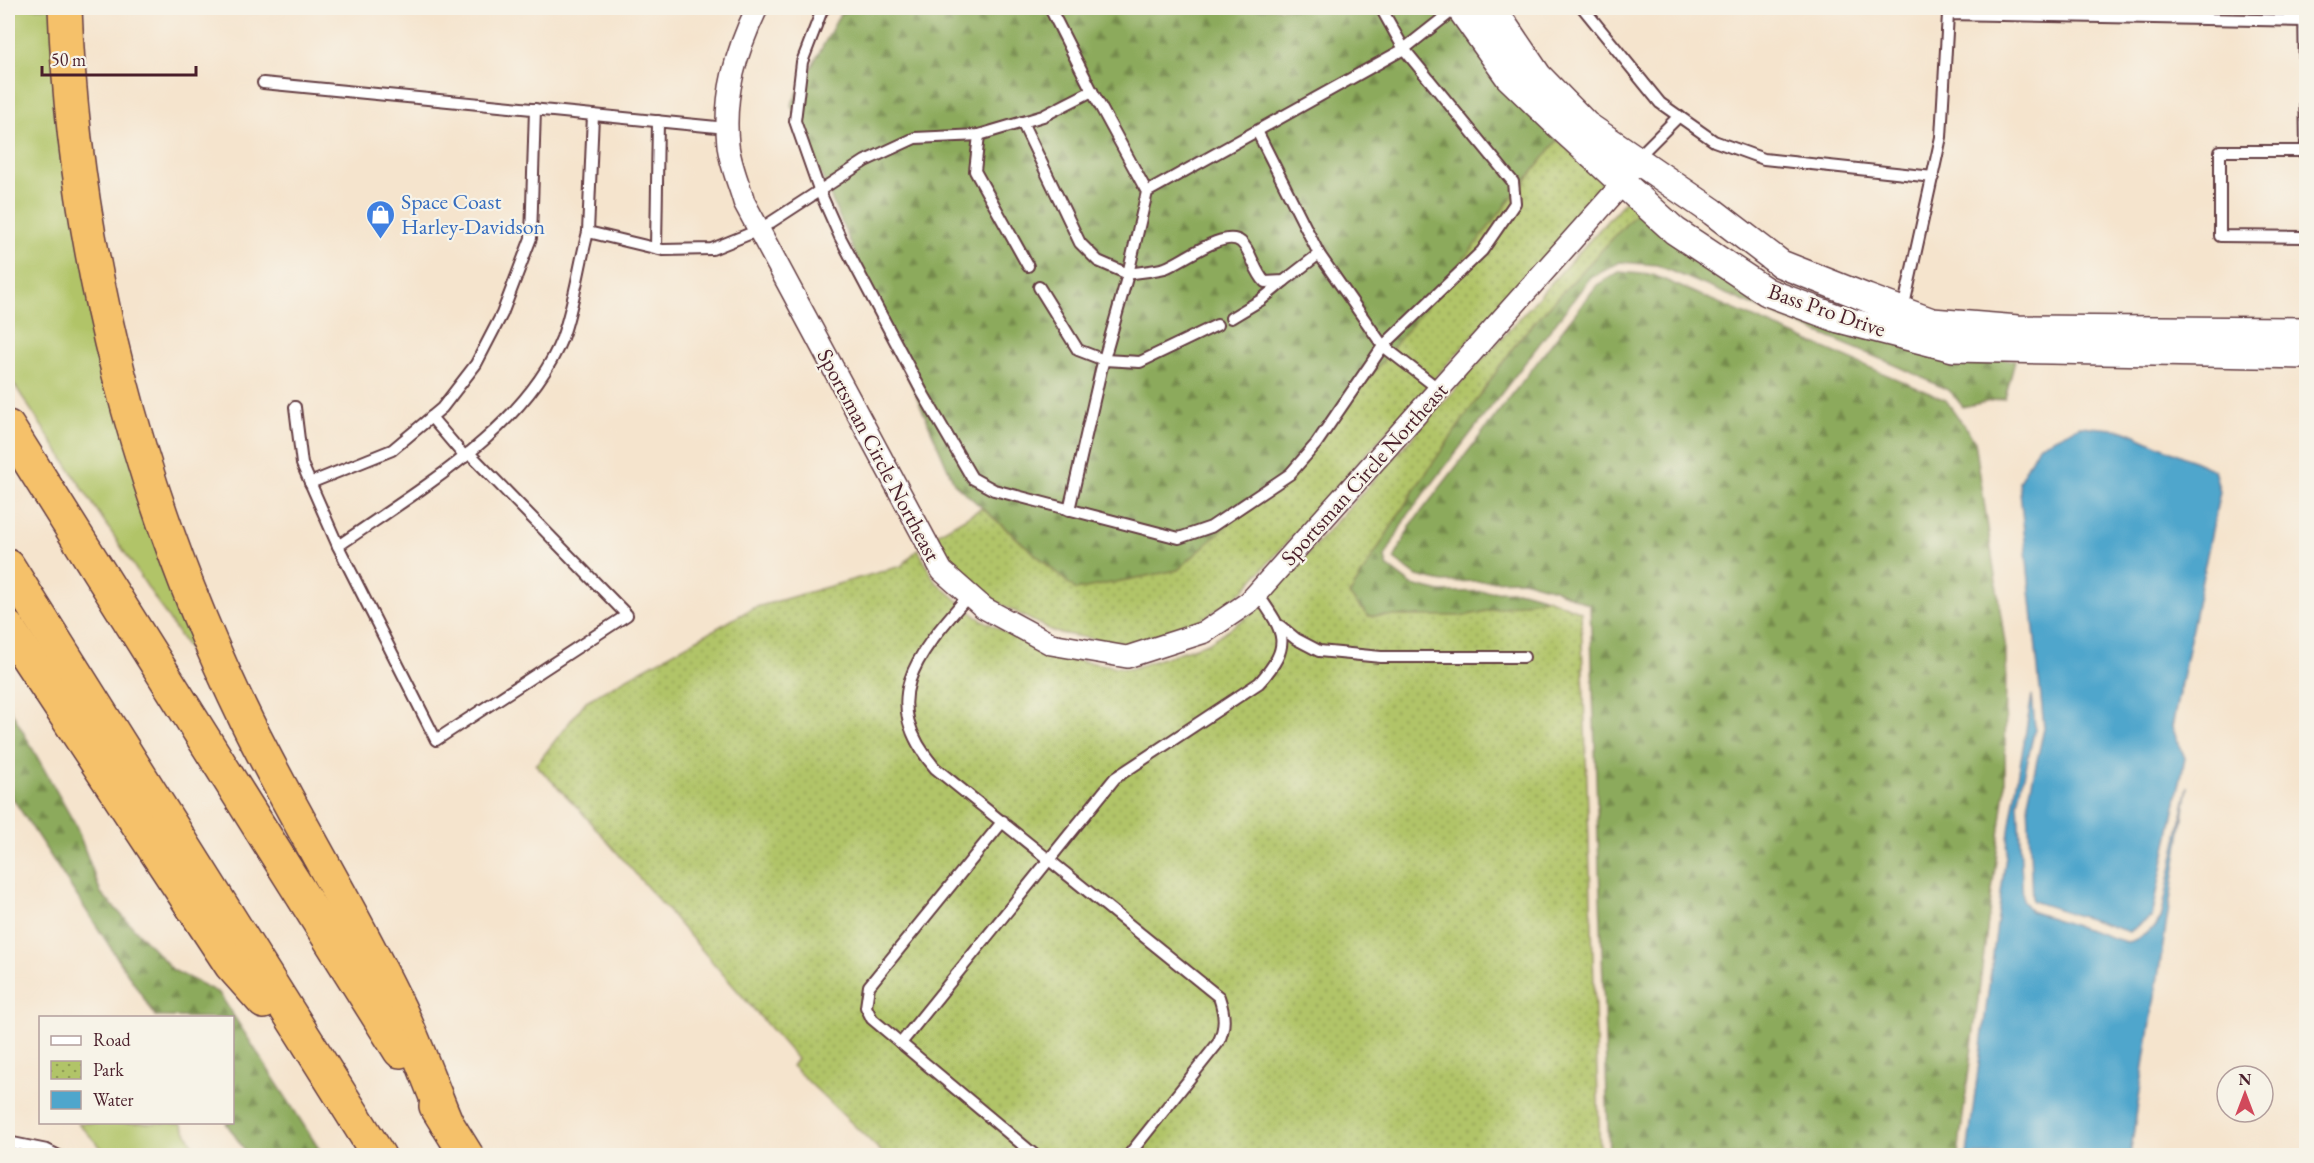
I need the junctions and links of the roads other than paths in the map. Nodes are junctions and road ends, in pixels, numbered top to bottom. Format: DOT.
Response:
graph roads {
  1 [pos="65,8"];
  2 [pos="757,8"];
  3 [pos="825,8"];
  4 [pos="1050,8"];
  5 [pos="1382,8"];
  6 [pos="1458,8"];
  7 [pos="1492,8"];
  8 [pos="1583,8"];
  9 [pos="2304,8"];
  10 [pos="1948,11"];
  11 [pos="2305,20"];
  12 [pos="1404,49"];
  13 [pos="263,83"];
  14 [pos="1092,91"];
  15 [pos="535,109"];
  16 [pos="593,115"];
  17 [pos="1679,116"];
  18 [pos="658,121"];
  19 [pos="1022,122"];
  20 [pos="727,128"];
  21 [pos="1257,131"];
  22 [pos="979,135"];
  23 [pos="2306,151"];
  24 [pos="1630,170"];
  25 [pos="1933,177"];
  26 [pos="820,192"];
  27 [pos="1147,192"];
  28 [pos="759,230"];
  29 [pos="588,232"];
  30 [pos="2307,237"];
  31 [pos="656,248"];
  32 [pos="1319,254"];
  33 [pos="1028,266"];
  34 [pos="1128,274"];
  35 [pos="1284,281"];
  36 [pos="1039,287"];
  37 [pos="1231,318"];
  38 [pos="1901,322"];
  39 [pos="1217,325"];
  40 [pos="2307,331"];
  41 [pos="1383,346"];
  42 [pos="2307,355"];
  43 [pos="1104,360"];
  44 [pos="1440,390"];
  45 [pos="295,407"];
  46 [pos="431,417"];
  47 [pos="8,427"];
  48 [pos="467,455"];
  49 [pos="310,483"];
  50 [pos="1068,510"];
  51 [pos="338,546"];
  52 [pos="8,566"];
  53 [pos="1257,593"];
  54 [pos="969,595"];
  55 [pos="1280,626"];
  56 [pos="8,628"];
  57 [pos="1524,657"];
  58 [pos="1003,821"];
  59 [pos="1049,858"];
  60 [pos="901,1044"];
  61 [pos="326,1071"];
  62 [pos="447,1124"];
  63 [pos="8,1142"];
  64 [pos="59,1155"];
  65 [pos="380,1155"];
  66 [pos="467,1155"];
  67 [pos="1036,1155"];
  68 [pos="1128,1155"];
  1 -- 62 [label="highway"];
  2 -- 20 [label="street, Sportsman Circle Northeast"];
  3 -- 26 [label="lane"];
  4 -- 14 [label="lane"];
  5 -- 12 [label="lane"];
  6 -- 12 [label="lane"];
  6 -- 24 [label="street, Bass Pro Drive"];
  7 -- 24 [label="street, Bass Pro Drive"];
  8 -- 17 [label="lane"];
  9 -- 11 [label="lane"];
  10 -- 11 [label="lane"];
  10 -- 25 [label="lane"];
  11 -- 23 [label="lane"];
  12 -- 21 [label="lane"];
  12 -- 41 [label="lane"];
  13 -- 15 [label="lane"];
  14 -- 19 [label="lane"];
  14 -- 27 [label="lane"];
  15 -- 16 [label="lane"];
  15 -- 46 [label="lane"];
  16 -- 18 [label="lane"];
  16 -- 29 [label="lane"];
  17 -- 24 [label="lane"];
  17 -- 25 [label="lane"];
  18 -- 20 [label="lane"];
  18 -- 31 [label="lane"];
  19 -- 22 [label="lane"];
  19 -- 34 [label="lane"];
  20 -- 28 [label="street, Sportsman Circle Northeast"];
  21 -- 27 [label="lane"];
  21 -- 32 [label="lane"];
  22 -- 26 [label="lane"];
  22 -- 33 [label="lane"];
  23 -- 30 [label="lane"];
  24 -- 38 [label="street, Bass Pro Drive"];
  24 -- 38 [label="street, Bass Pro Drive"];
  24 -- 44 [label="street, Sportsman Circle Northeast"];
  25 -- 38 [label="lane"];
  26 -- 28 [label="lane"];
  26 -- 50 [label="lane"];
  27 -- 34 [label="lane"];
  28 -- 31 [label="lane"];
  28 -- 54 [label="street, Sportsman Circle Northeast"];
  29 -- 31 [label="lane"];
  29 -- 48 [label="lane"];
  32 -- 35 [label="lane"];
  32 -- 41 [label="lane"];
  34 -- 35 [label="lane"];
  34 -- 43 [label="lane"];
  35 -- 37 [label="lane"];
  36 -- 43 [label="lane"];
  38 -- 40 [label="street, Bass Pro Drive"];
  38 -- 42 [label="street, Bass Pro Drive"];
  39 -- 43 [label="lane"];
  41 -- 44 [label="lane"];
  41 -- 50 [label="lane"];
  43 -- 50 [label="lane"];
  44 -- 53 [label="street, Sportsman Circle Northeast"];
  45 -- 49 [label="lane"];
  46 -- 48 [label="lane"];
  46 -- 49 [label="lane"];
  47 -- 62 [label="highway"];
  48 -- 51 [label="lane"];
  48 -- 51 [label="lane"];
  49 -- 51 [label="lane"];
  52 -- 61 [label="highway"];
  53 -- 54 [label="street, Sportsman Circle Northeast"];
  53 -- 55 [label="lane"];
  54 -- 58 [label="lane"];
  55 -- 57 [label="lane"];
  55 -- 59 [label="lane"];
  56 -- 61 [label="highway"];
  58 -- 59 [label="lane"];
  58 -- 60 [label="lane"];
  59 -- 60 [label="lane"];
  59 -- 68 [label="lane"];
  60 -- 67 [label="lane"];
  61 -- 65 [label="highway"];
  62 -- 66 [label="highway"];
  63 -- 64 [label="lane"];
}
